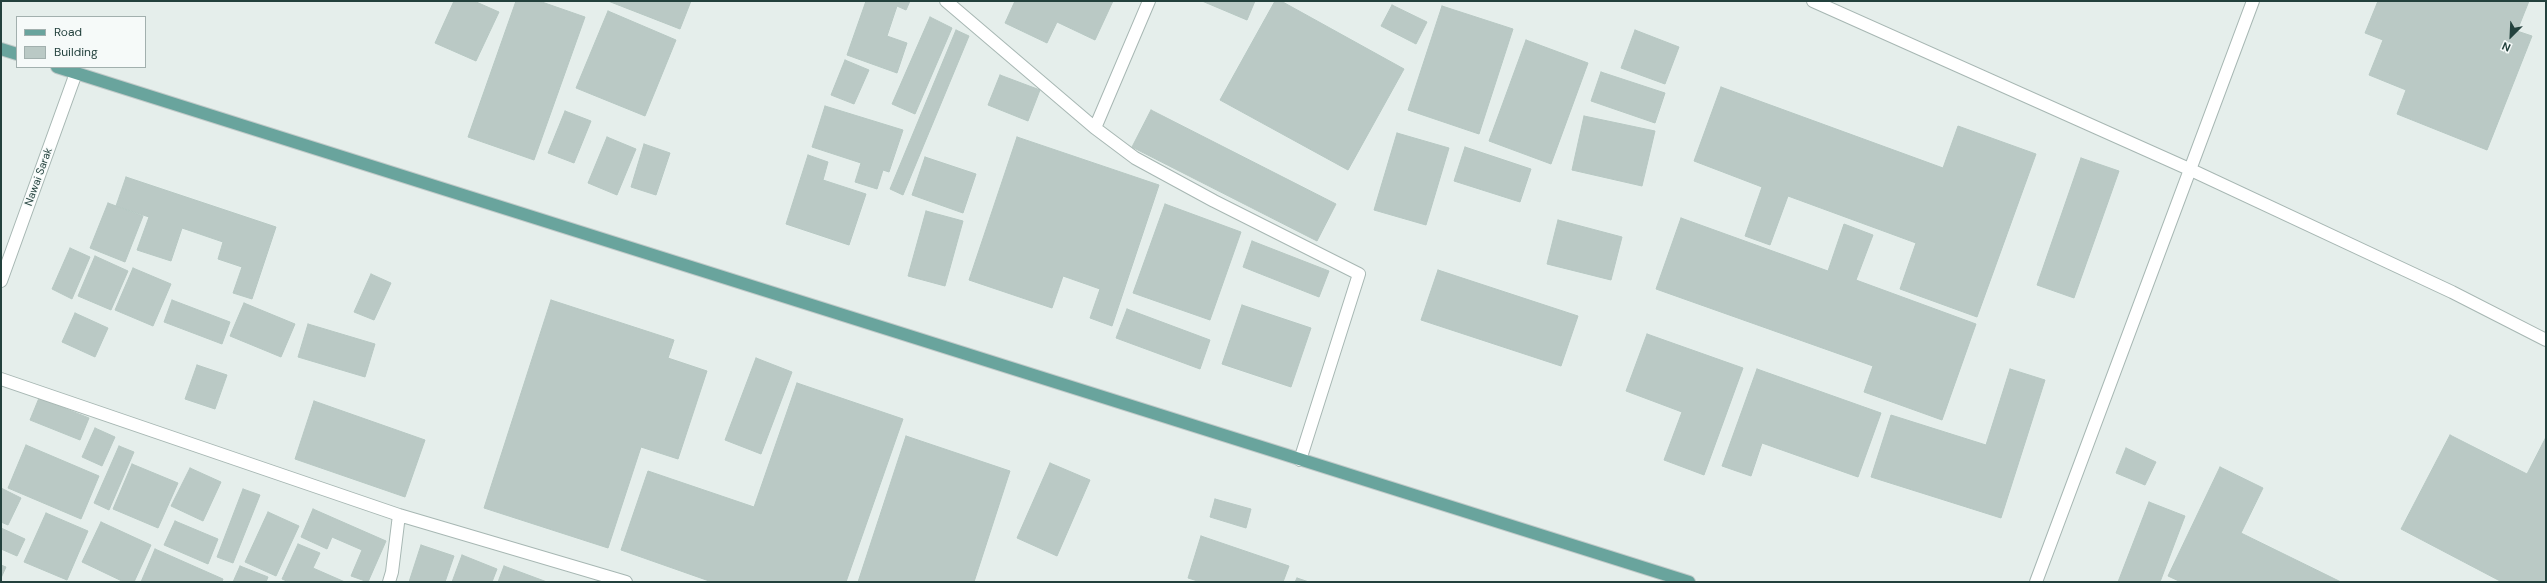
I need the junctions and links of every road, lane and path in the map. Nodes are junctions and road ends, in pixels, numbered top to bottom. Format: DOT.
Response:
graph roads {
  1 [pos="946,1"];
  2 [pos="1149,1"];
  3 [pos="1813,1"];
  4 [pos="2252,1"];
  5 [pos="1,49"];
  6 [pos="16,54"];
  7 [pos="60,68"];
  8 [pos="76,73"];
  9 [pos="1095,128"];
  10 [pos="2189,169"];
  11 [pos="1,281"];
  12 [pos="2546,340"];
  13 [pos="1,379"];
  14 [pos="1300,460"];
  15 [pos="399,515"];
  16 [pos="1685,581"];
  17 [pos="388,582"];
  18 [pos="626,582"];
  19 [pos="2036,582"];
  1 -- 9 [label="street"];
  2 -- 9 [label="street"];
  3 -- 10 [label="street"];
  4 -- 10 [label="street"];
  5 -- 6 [label="main road"];
  7 -- 8 [label="main road"];
  8 -- 11 [label="street, Nawai Sarak"];
  8 -- 14 [label="main road"];
  9 -- 14 [label="street"];
  10 -- 12 [label="street"];
  10 -- 19 [label="street"];
  13 -- 15 [label="street"];
  14 -- 16 [label="main road"];
  15 -- 17 [label="street"];
  15 -- 18 [label="street"];
}
